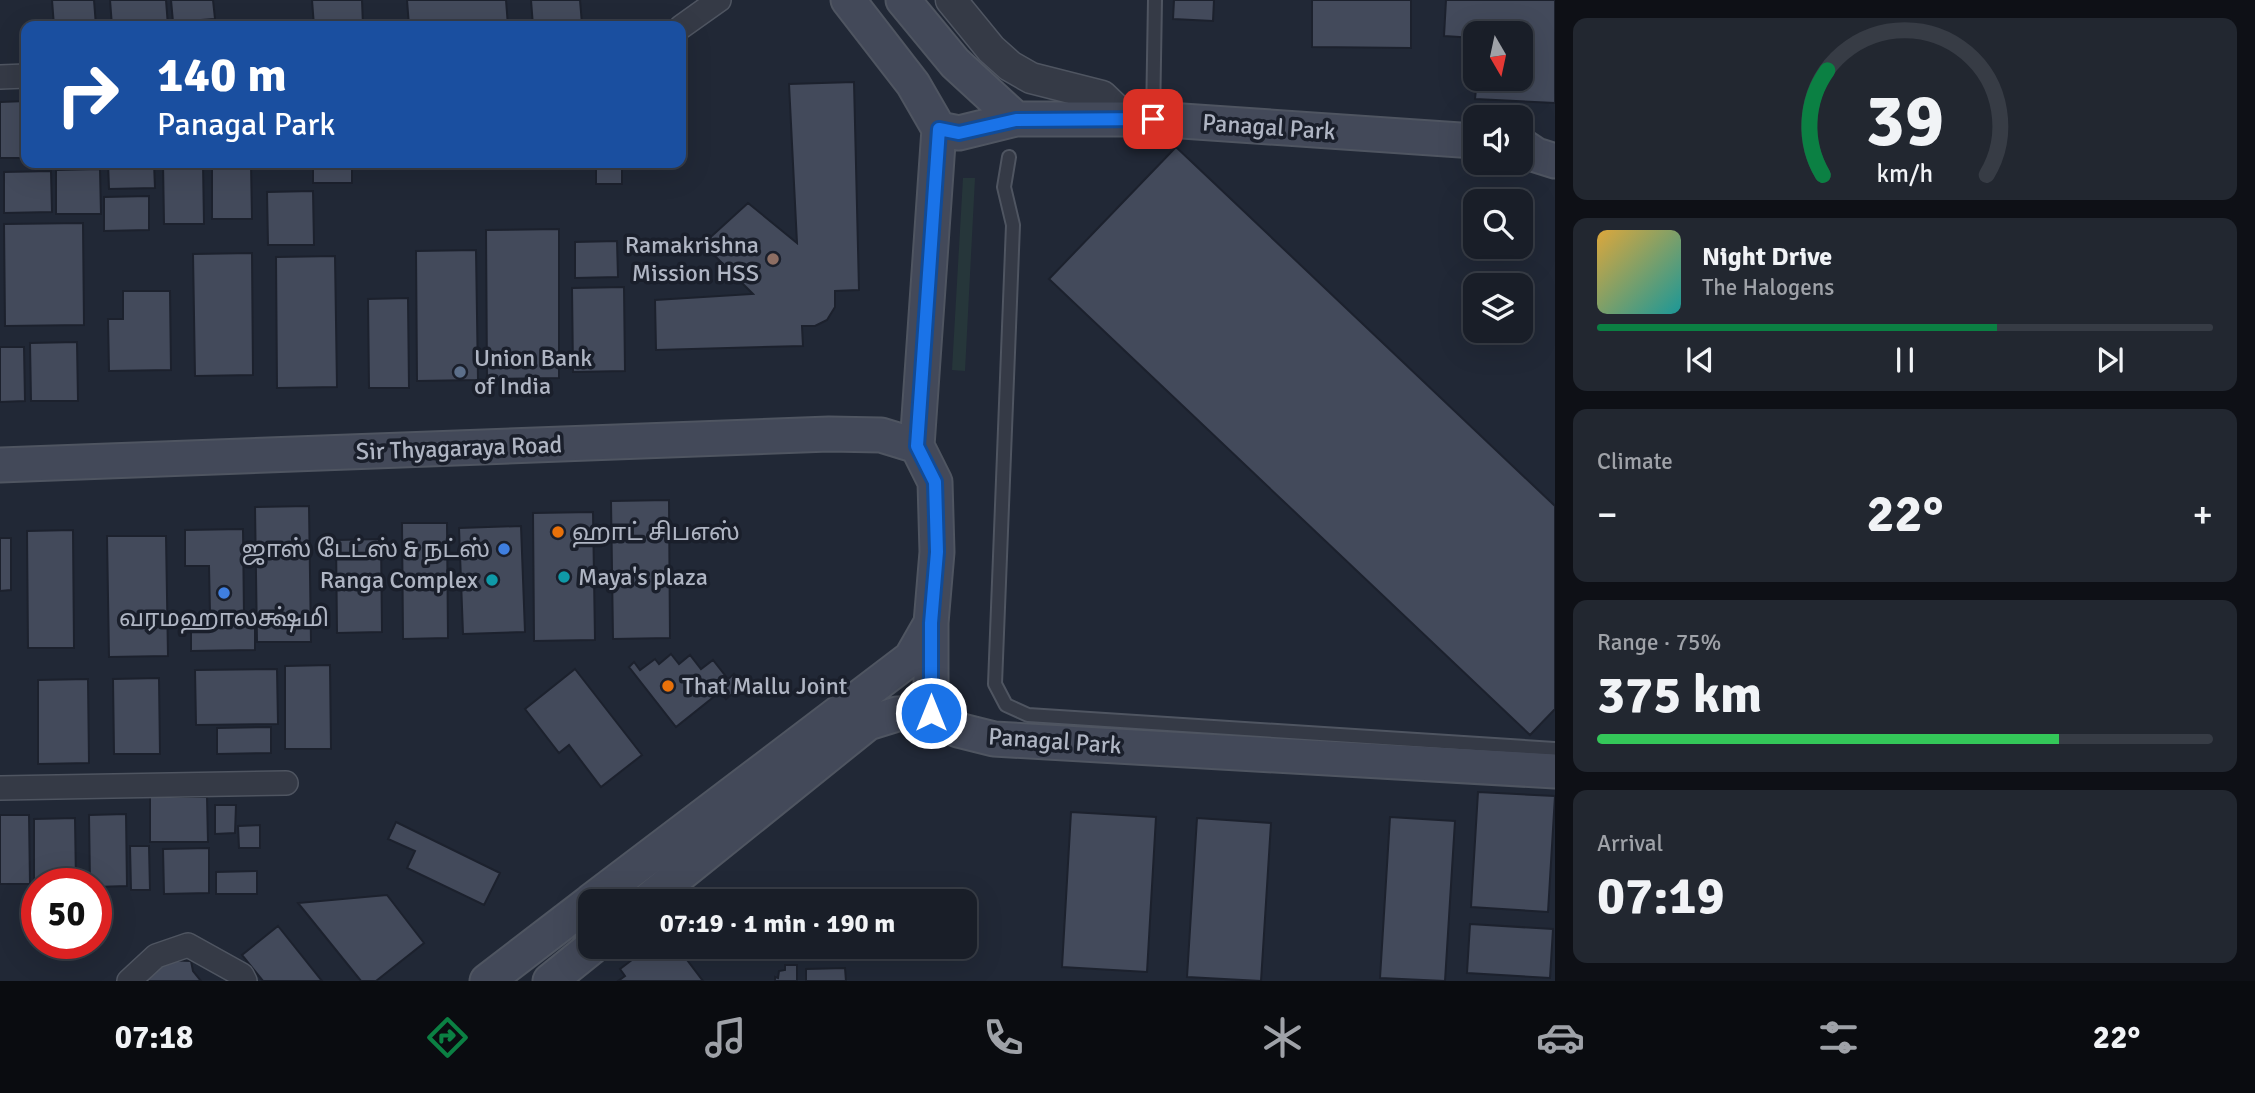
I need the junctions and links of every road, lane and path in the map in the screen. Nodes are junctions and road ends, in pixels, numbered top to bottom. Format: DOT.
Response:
graph roads {
  1 [pos="719,0"];
  2 [pos="848,0"];
  3 [pos="903,0"];
  4 [pos="951,0"];
  5 [pos="1155,0"];
  6 [pos="686,23"];
  7 [pos="21,76"];
  8 [pos="0,77"];
  9 [pos="1139,119"];
  10 [pos="1016,120"];
  11 [pos="939,129"];
  12 [pos="1463,140"];
  13 [pos="1555,142"];
  14 [pos="1533,143"];
  15 [pos="1533,153"];
  16 [pos="1009,157"];
  17 [pos="1555,161"];
  18 [pos="917,446"];
  19 [pos="0,465"];
  20 [pos="931,623"];
  21 [pos="931,713"];
  22 [pos="1555,749"];
  23 [pos="1555,771"];
  24 [pos="286,783"];
  25 [pos="0,788"];
  26 [pos="607,889"];
  27 [pos="662,889"];
  28 [pos="578,911"];
  29 [pos="578,958"];
  30 [pos="129,981"];
  31 [pos="245,981"];
  32 [pos="487,981"];
  33 [pos="550,981"];
  1 -- 6 [label="street"];
  2 -- 11 [label="main road"];
  3 -- 10 [label="main road"];
  4 -- 9 [label="street"];
  5 -- 9 [label="lane"];
  7 -- 8 [label="street"];
  9 -- 10 [label="main road, Panagal Park"];
  9 -- 12 [label="main road, Panagal Park"];
  10 -- 11 [label="main road, Panagal Park"];
  11 -- 18 [label="main road"];
  13 -- 14 [label="main road"];
  15 -- 17 [label="main road"];
  16 -- 22 [label="lane"];
  18 -- 19 [label="main road, Sir Thyagaraya Road"];
  18 -- 20 [label="main road"];
  20 -- 21 [label="main road"];
  20 -- 26 [label="main road"];
  21 -- 23 [label="main road, Panagal Park"];
  21 -- 27 [label="main road"];
  24 -- 25 [label="street"];
  28 -- 32 [label="main road"];
  29 -- 33 [label="main road"];
  30 -- 31 [label="street"];
}
